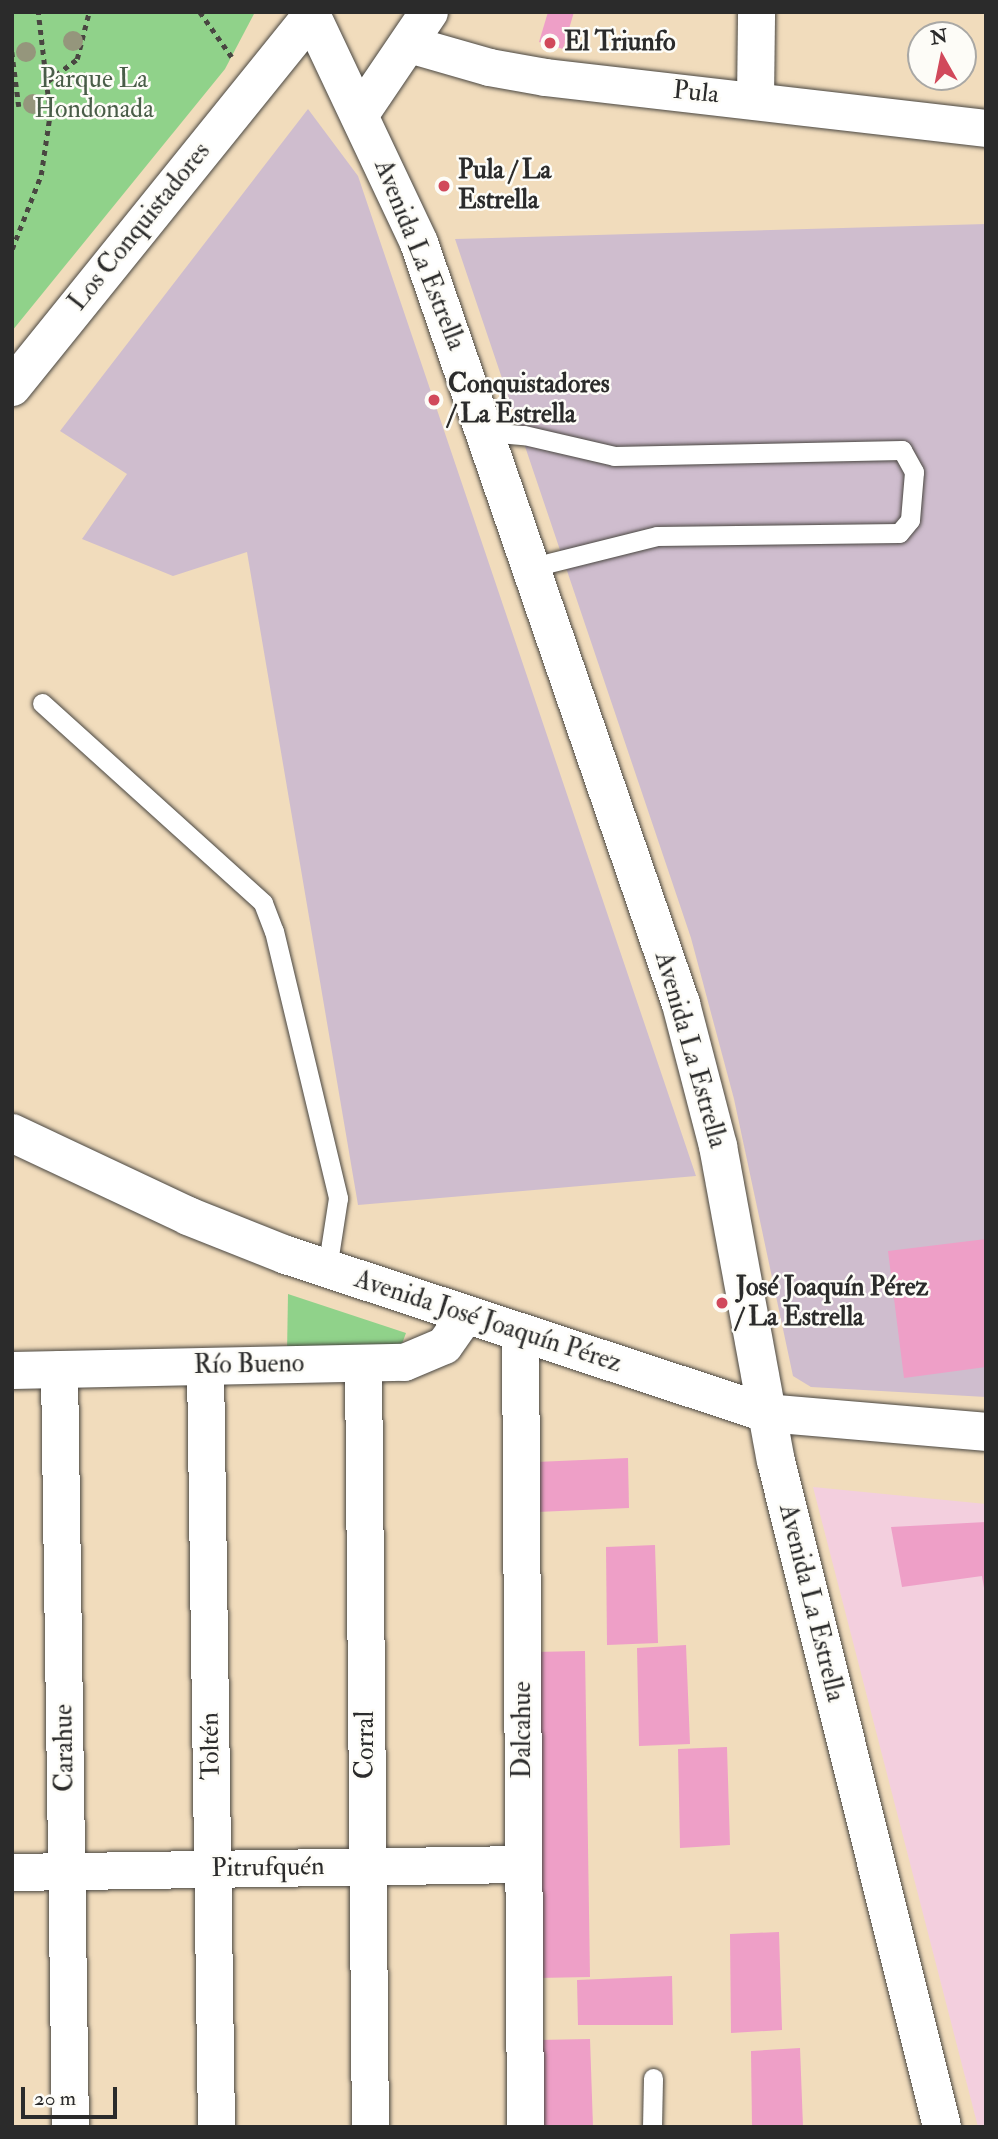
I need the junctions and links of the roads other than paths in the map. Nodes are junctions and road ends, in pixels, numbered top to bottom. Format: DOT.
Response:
graph roads {
  1 [pos="429,12"];
  2 [pos="757,12"];
  3 [pos="310,14"];
  4 [pos="409,44"];
  5 [pos="334,61"];
  6 [pos="252,65"];
  7 [pos="755,99"];
  8 [pos="360,114"];
  9 [pos="986,128"];
  10 [pos="12,387"];
  11 [pos="486,432"];
  12 [pos="533,567"];
  13 [pos="42,703"];
  14 [pos="12,1133"];
  15 [pos="327,1269"];
  16 [pos="465,1315"];
  17 [pos="520,1333"];
  18 [pos="363,1363"];
  19 [pos="205,1366"];
  20 [pos="59,1369"];
  21 [pos="12,1370"];
  22 [pos="766,1413"];
  23 [pos="986,1432"];
  24 [pos="523,1864"];
  25 [pos="367,1866"];
  26 [pos="213,1868"];
  27 [pos="66,1871"];
  28 [pos="12,1872"];
  29 [pos="653,2078"];
  30 [pos="70,2127"];
  31 [pos="216,2127"];
  32 [pos="370,2127"];
  33 [pos="525,2127"];
  34 [pos="652,2127"];
  35 [pos="942,2127"];
  1 -- 4 [label="main road"];
  2 -- 7 [label="street"];
  3 -- 5 [label="main road, Avenida La Estrella"];
  3 -- 6 [label="main road, Los Conquistadores"];
  4 -- 7 [label="street, Pula"];
  4 -- 8 [label="main road"];
  5 -- 6 [label="main road"];
  5 -- 8 [label="main road, Avenida La Estrella"];
  6 -- 10 [label="main road, Los Conquistadores"];
  7 -- 9 [label="street, Pula"];
  8 -- 11 [label="main road, Avenida La Estrella"];
  11 -- 12 [label="main road, Avenida La Estrella"];
  11 -- 12 [label="lane"];
  12 -- 22 [label="main road, Avenida La Estrella"];
  13 -- 15 [label="lane"];
  14 -- 15 [label="main road, Avenida José Joaquín Pérez"];
  15 -- 16 [label="main road, Avenida José Joaquín Pérez"];
  16 -- 17 [label="main road, Avenida José Joaquín Pérez"];
  16 -- 18 [label="street, Río Bueno"];
  17 -- 22 [label="main road, Avenida José Joaquín Pérez"];
  17 -- 24 [label="street, Dalcahue"];
  18 -- 19 [label="street, Río Bueno"];
  18 -- 25 [label="street, Corral"];
  19 -- 20 [label="street, Río Bueno"];
  19 -- 26 [label="street, Toltén"];
  20 -- 21 [label="street, Río Bueno"];
  20 -- 27 [label="street, Carahue"];
  22 -- 23 [label="main road, Avenida José Joaquín Pérez"];
  22 -- 35 [label="main road, Avenida La Estrella"];
  24 -- 25 [label="street, Pitrufquén"];
  24 -- 33 [label="street, Dalcahue"];
  25 -- 26 [label="street, Pitrufquén"];
  25 -- 32 [label="street, Corral"];
  26 -- 27 [label="street, Pitrufquén"];
  26 -- 31 [label="street, Toltén"];
  27 -- 28 [label="street, Pitrufquén"];
  27 -- 30 [label="street, Carahue"];
  29 -- 34 [label="lane"];
}
